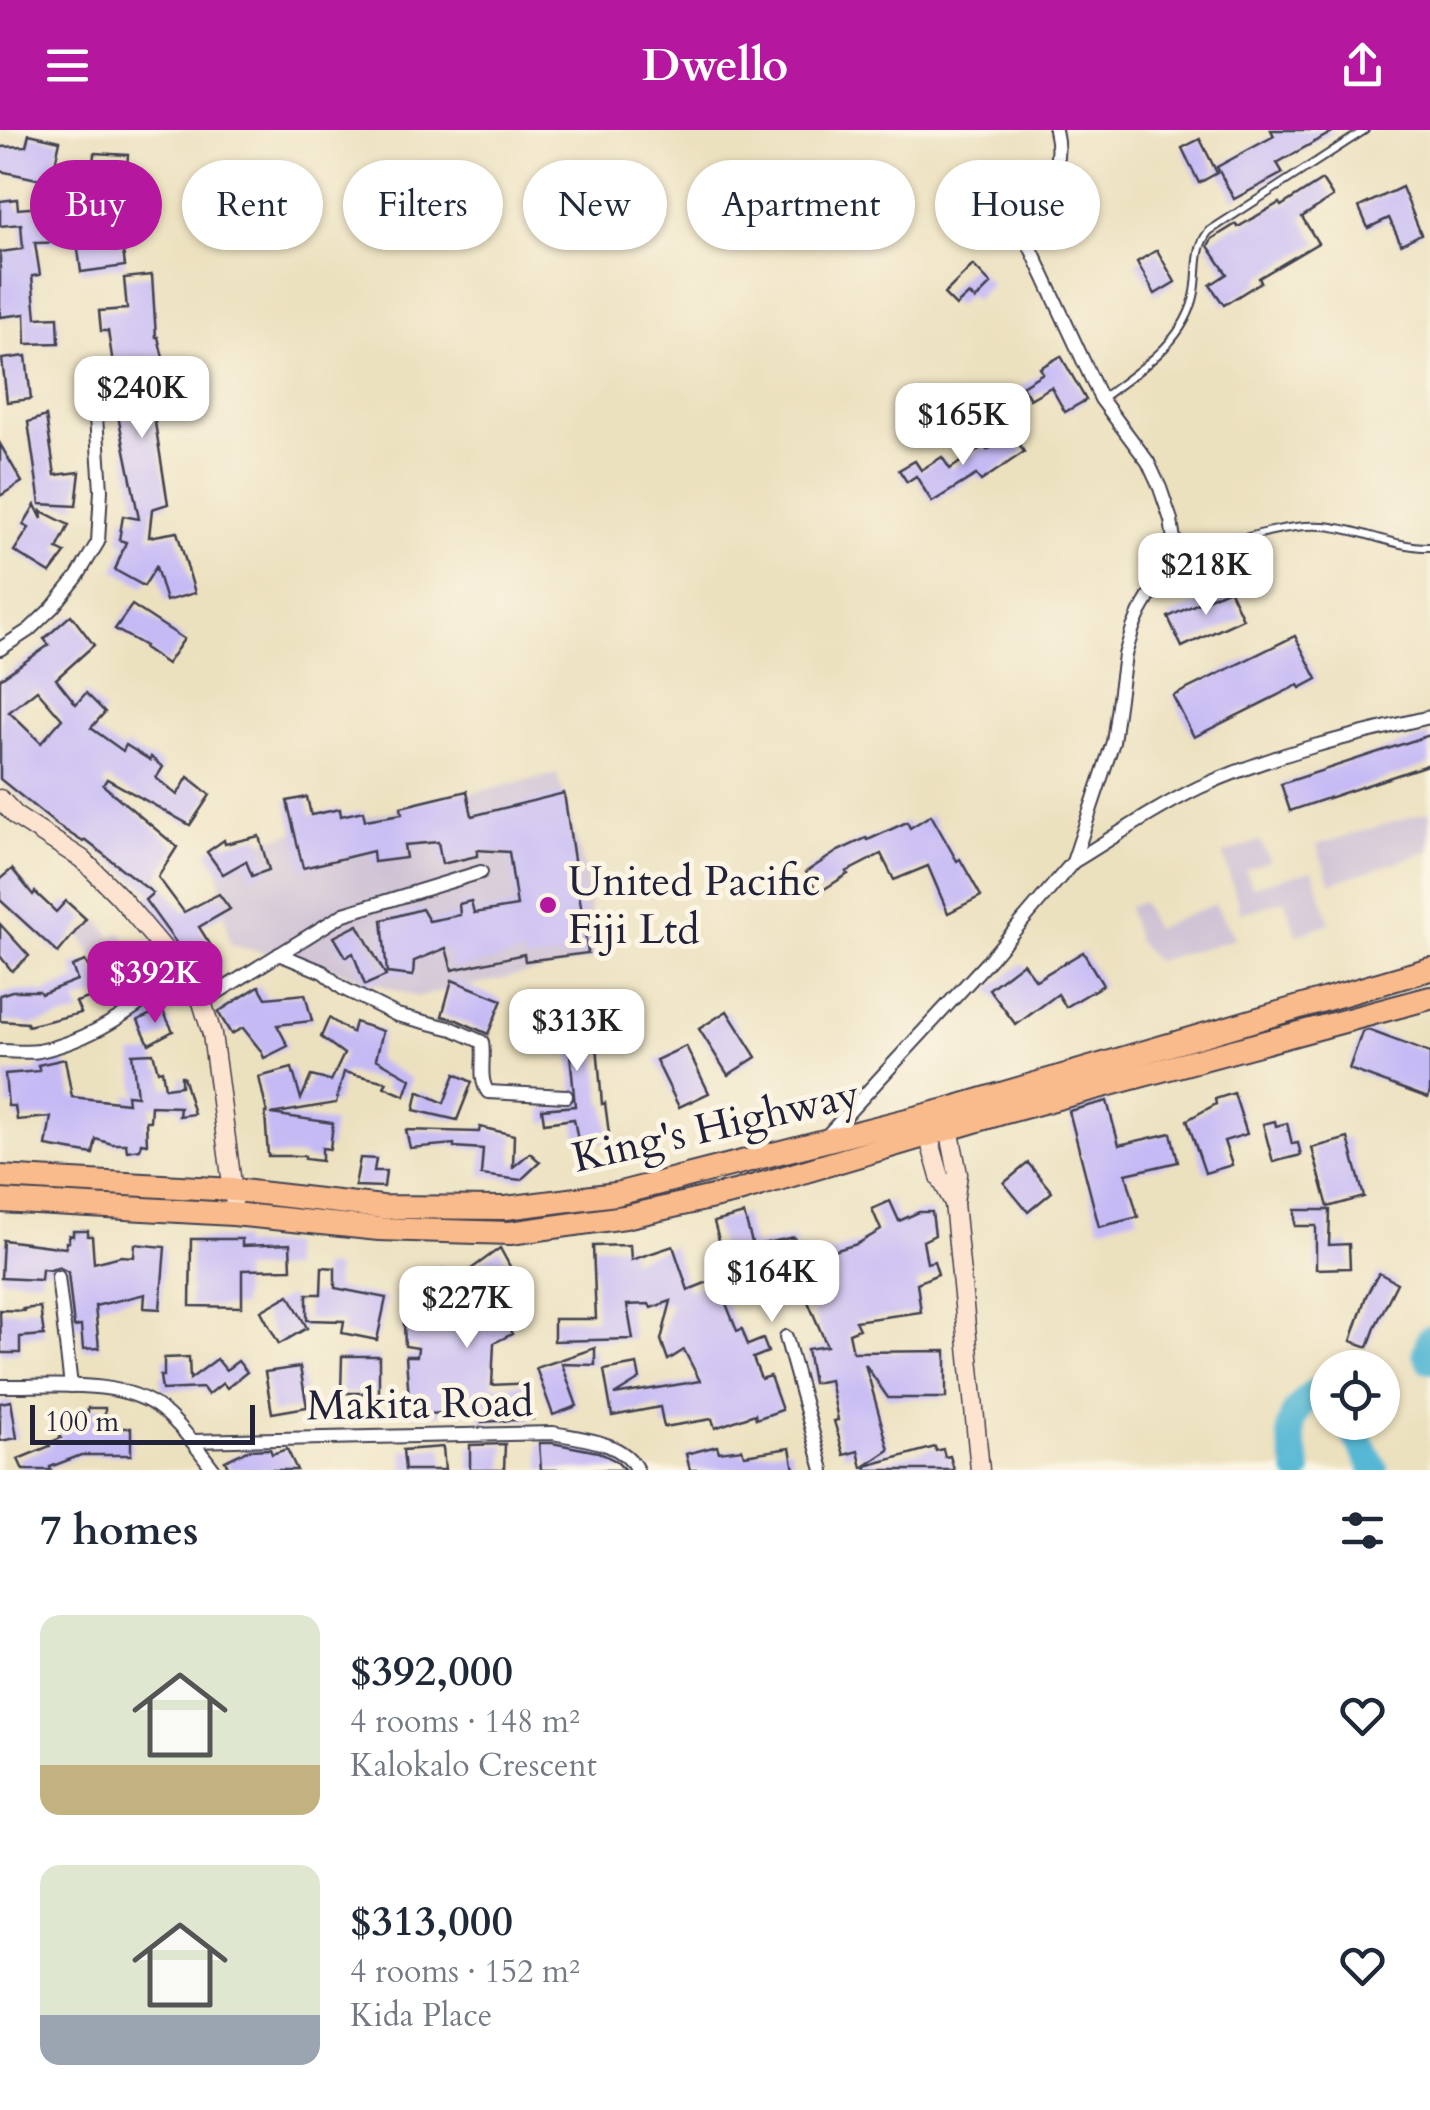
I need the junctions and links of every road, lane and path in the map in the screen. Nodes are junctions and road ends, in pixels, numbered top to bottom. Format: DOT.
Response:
graph roads {
  1 [pos="1055,130"];
  2 [pos="1366,130"];
  3 [pos="1101,398"];
  4 [pos="96,417"];
  5 [pos="1430,547"];
  6 [pos="1172,557"];
  7 [pos="0,649"];
  8 [pos="1430,718"];
  9 [pos="0,799"];
  10 [pos="1072,862"];
  11 [pos="481,872"];
  12 [pos="278,954"];
  13 [pos="1430,970"];
  14 [pos="183,972"];
  15 [pos="1430,998"];
  16 [pos="202,1002"];
  17 [pos="0,1051"];
  18 [pos="566,1096"];
  19 [pos="936,1122"];
  20 [pos="821,1142"];
  21 [pos="0,1177"];
  22 [pos="0,1201"];
  23 [pos="234,1202"];
  24 [pos="58,1277"];
  25 [pos="786,1337"];
  26 [pos="0,1386"];
  27 [pos="71,1386"];
  28 [pos="192,1441"];
  29 [pos="214,1470"];
  30 [pos="638,1470"];
  31 [pos="823,1470"];
  32 [pos="980,1470"];
  1 -- 3 [label="street"];
  2 -- 3 [label="lane"];
  3 -- 6 [label="street"];
  4 -- 7 [label="street"];
  5 -- 6 [label="lane"];
  6 -- 10 [label="street"];
  8 -- 10 [label="street"];
  9 -- 14 [label="street"];
  10 -- 20 [label="street"];
  11 -- 12 [label="street"];
  12 -- 16 [label="street"];
  12 -- 18 [label="street"];
  13 -- 19 [label="highway, King's Highway"];
  14 -- 16 [label="street"];
  14 -- 17 [label="street"];
  15 -- 19 [label="highway, King's Highway"];
  16 -- 23 [label="street"];
  19 -- 20 [label="highway, King's Highway"];
  19 -- 23 [label="highway, King's Highway"];
  19 -- 32 [label="street"];
  20 -- 23 [label="highway, King's Highway"];
  21 -- 23 [label="highway, King's Highway"];
  22 -- 23 [label="highway, King's Highway"];
  24 -- 27 [label="street"];
  25 -- 31 [label="street"];
  26 -- 27 [label="street"];
  27 -- 28 [label="street"];
  28 -- 29 [label="street"];
  28 -- 30 [label="street, Makita Road"];
}
